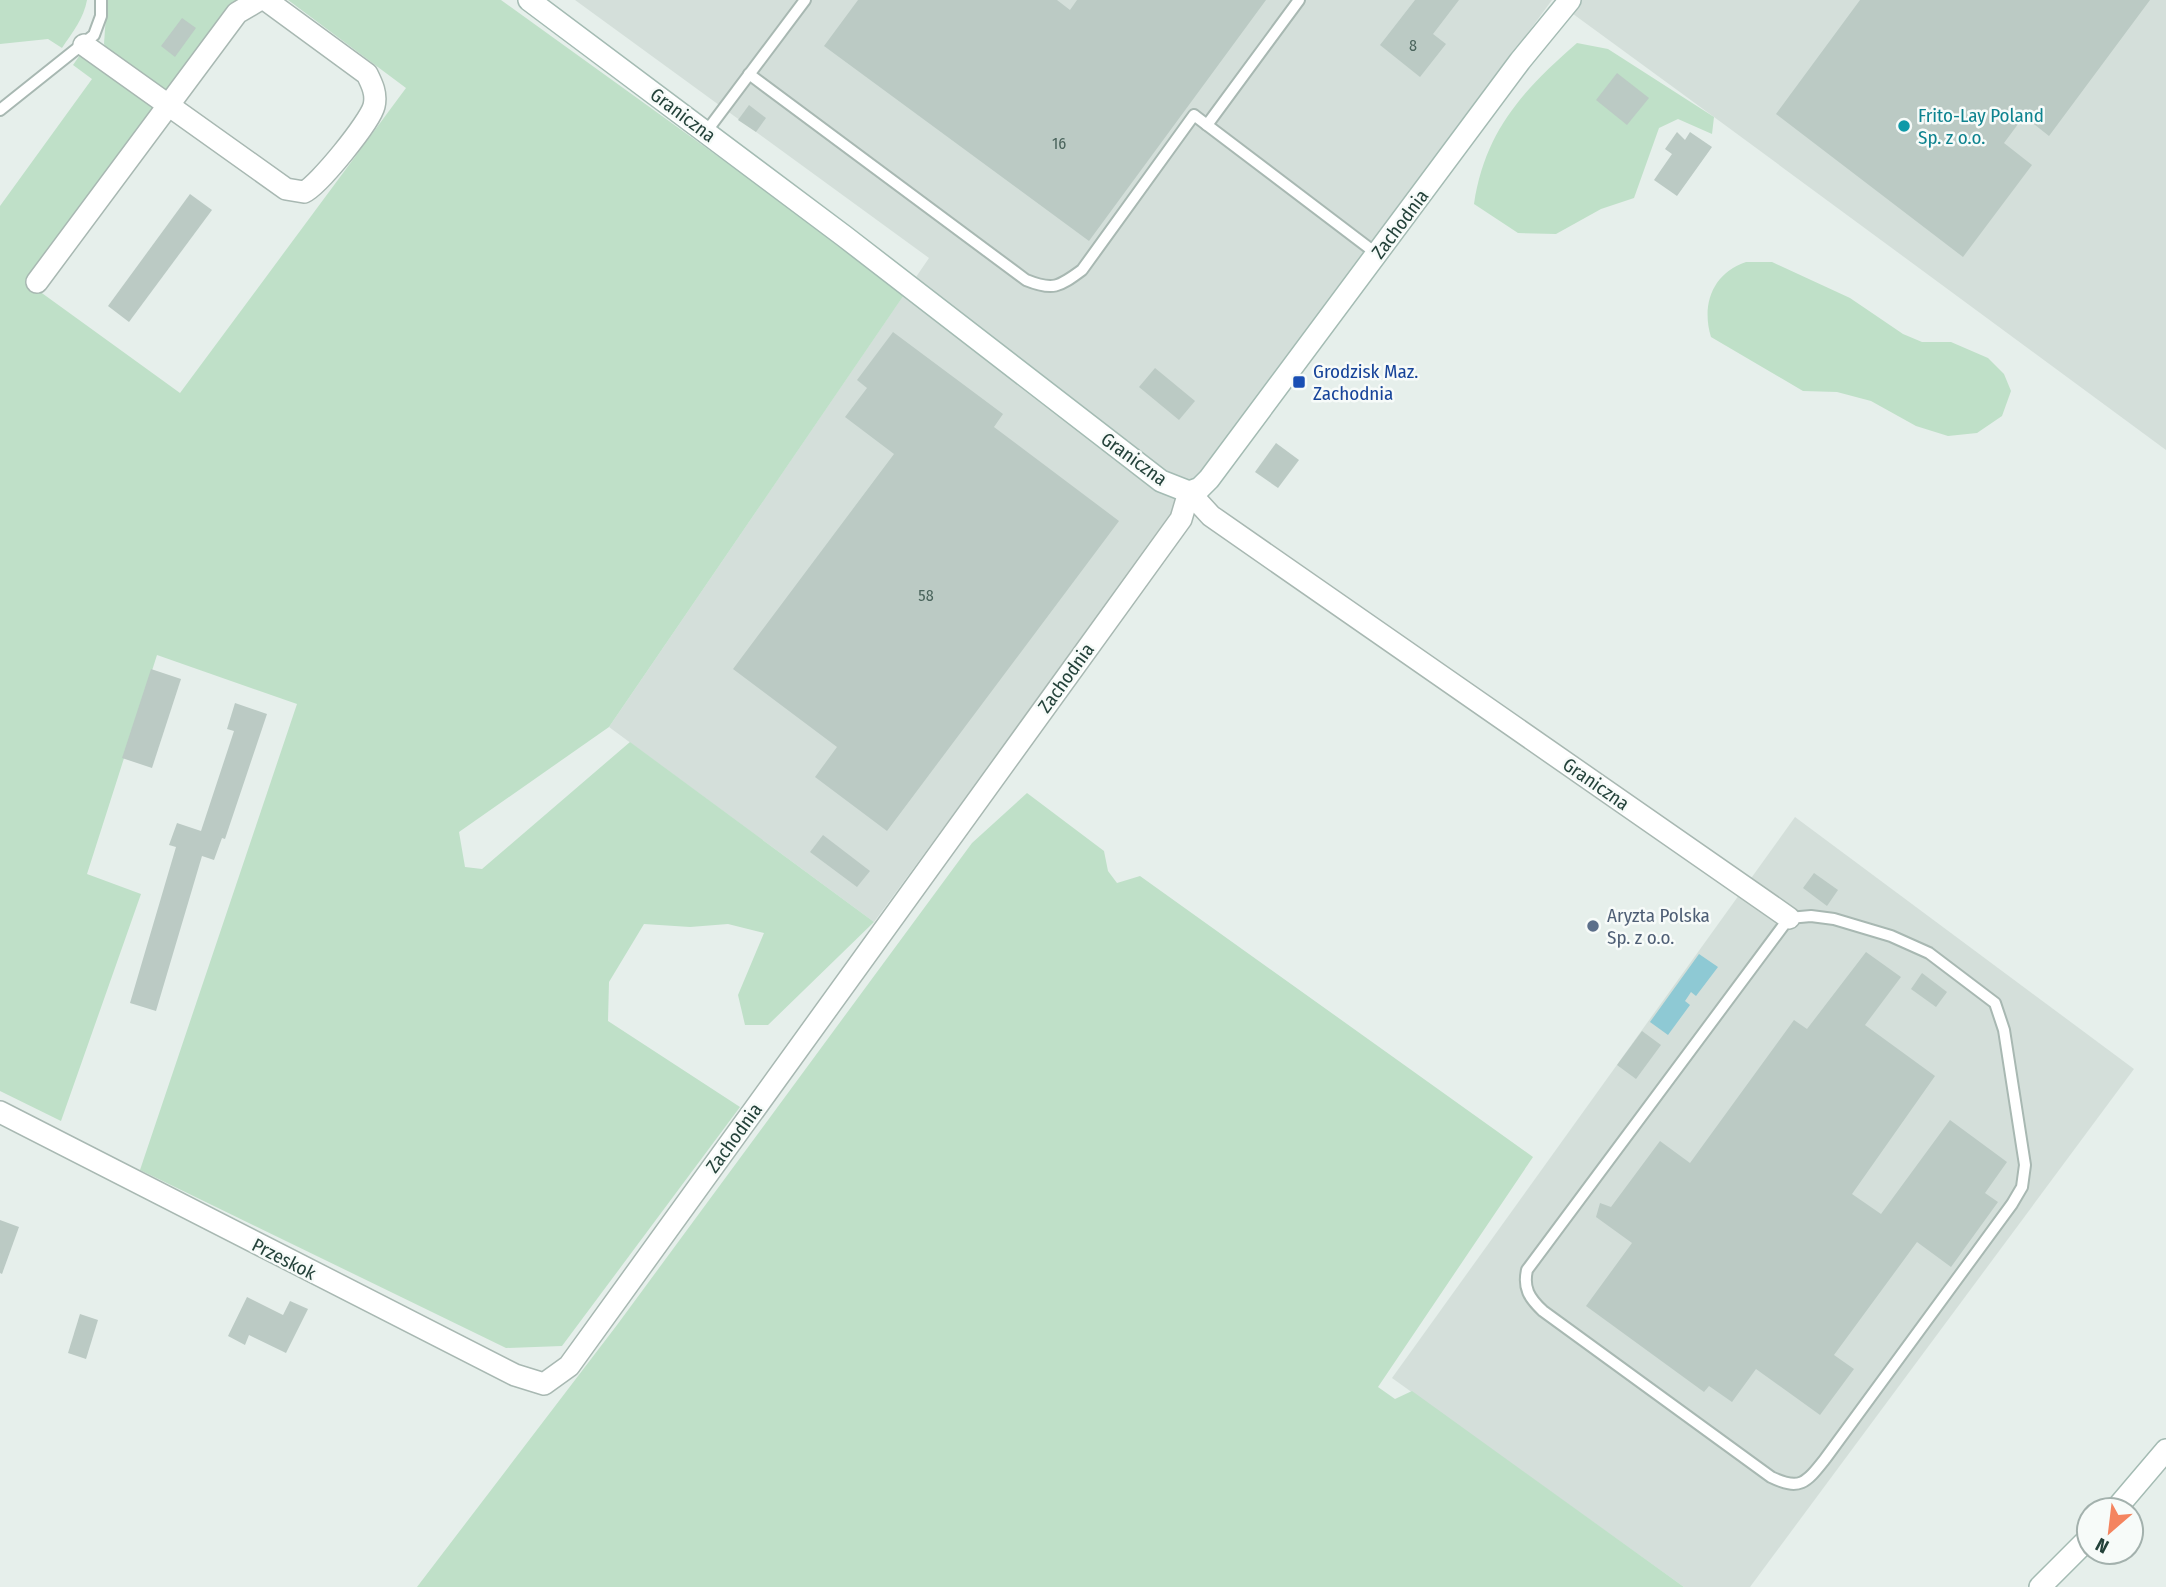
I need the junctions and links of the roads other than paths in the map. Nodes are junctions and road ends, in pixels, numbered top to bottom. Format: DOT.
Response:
graph roads {
  1 [pos="101,0"];
  2 [pos="259,0"];
  3 [pos="266,0"];
  4 [pos="529,0"];
  5 [pos="805,0"];
  6 [pos="1299,0"];
  7 [pos="1570,0"];
  8 [pos="85,45"];
  9 [pos="749,74"];
  10 [pos="169,106"];
  11 [pos="0,110"];
  12 [pos="1207,125"];
  13 [pos="706,132"];
  14 [pos="1377,254"];
  15 [pos="37,282"];
  16 [pos="1189,492"];
  17 [pos="1789,918"];
  18 [pos="0,1112"];
  19 [pos="569,1366"];
  20 [pos="2166,1450"];
  21 [pos="2127,1496"];
  22 [pos="2075,1552"];
  23 [pos="2040,1587"];
  1 -- 8 [label="lane"];
  2 -- 10 [label="street"];
  3 -- 10 [label="street"];
  4 -- 13 [label="street, Graniczna"];
  5 -- 9 [label="lane"];
  6 -- 12 [label="lane"];
  7 -- 14 [label="street, Zachodnia"];
  8 -- 10 [label="street"];
  8 -- 11 [label="lane"];
  9 -- 12 [label="lane"];
  9 -- 13 [label="lane"];
  10 -- 15 [label="street"];
  12 -- 14 [label="lane"];
  13 -- 16 [label="street, Graniczna"];
  14 -- 16 [label="street, Zachodnia"];
  16 -- 17 [label="street, Graniczna"];
  16 -- 19 [label="street, Zachodnia"];
  17 -- 17 [label="lane"];
  18 -- 19 [label="street, Przeskok"];
  20 -- 21 [label="street"];
  22 -- 23 [label="street"];
}
